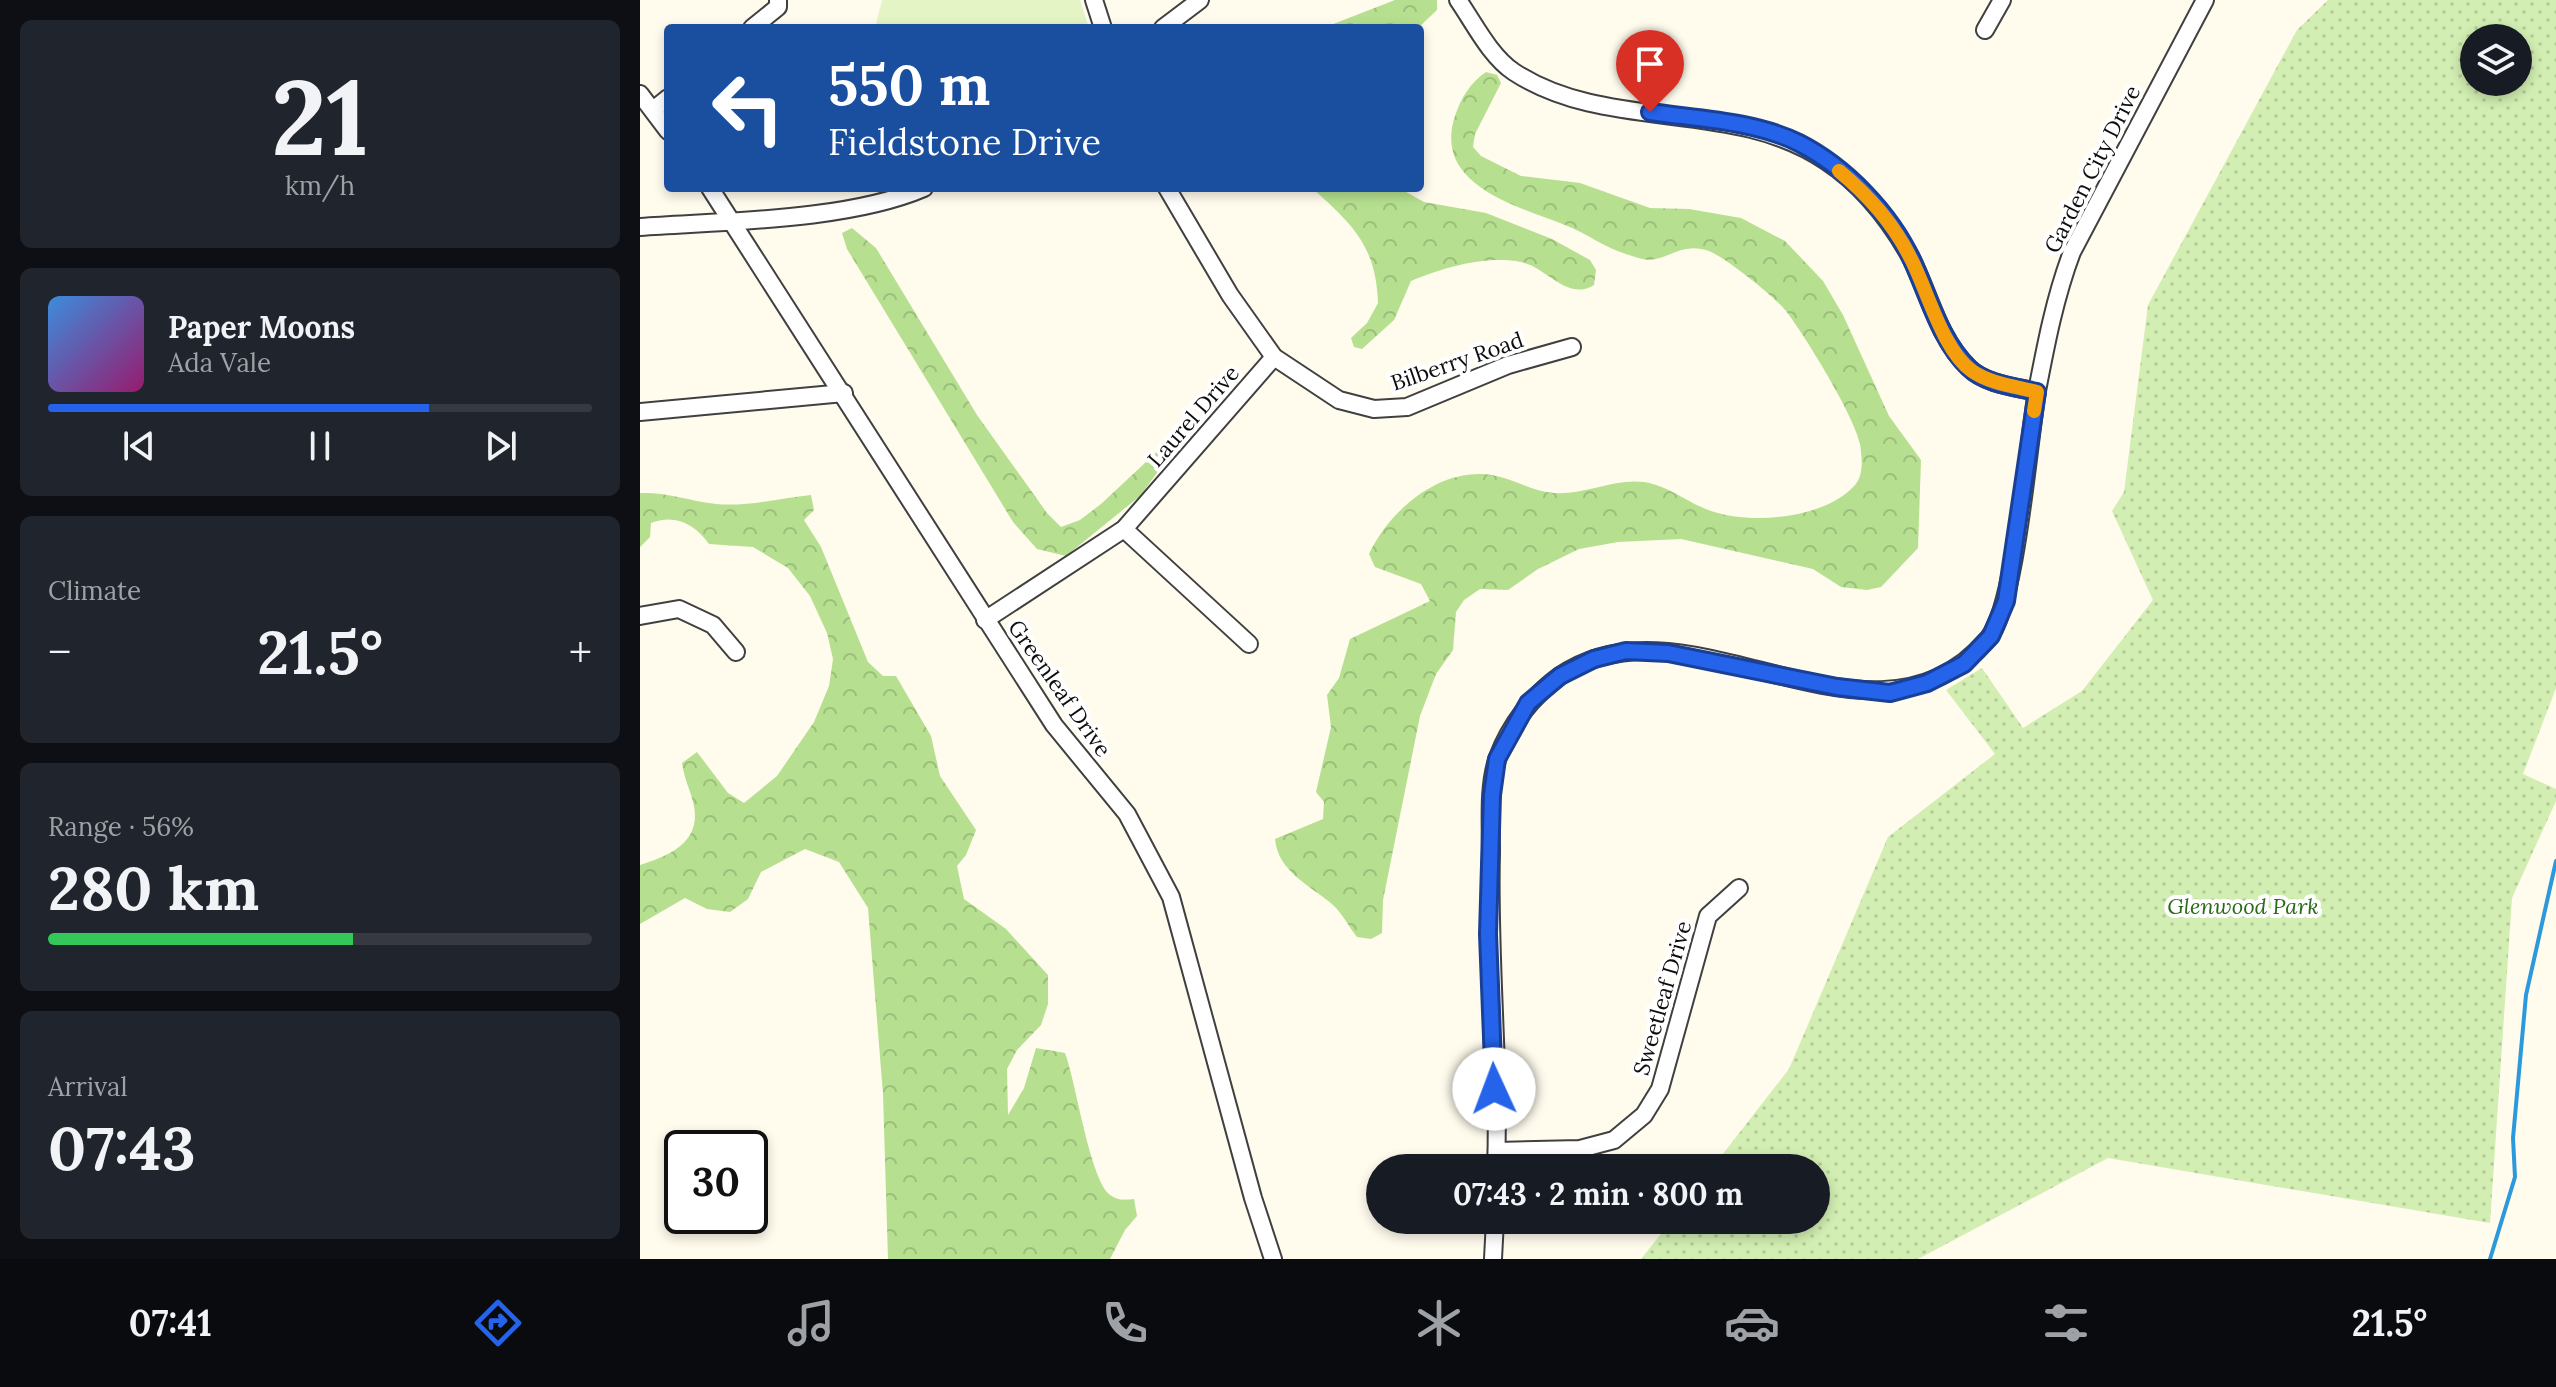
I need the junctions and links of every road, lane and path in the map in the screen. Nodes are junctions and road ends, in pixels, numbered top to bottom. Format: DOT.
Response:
graph roads {
  1 [pos="778,0"];
  2 [pos="1094,0"];
  3 [pos="1200,0"];
  4 [pos="1458,0"];
  5 [pos="2002,0"];
  6 [pos="2205,0"];
  7 [pos="757,24"];
  8 [pos="1102,24"];
  9 [pos="1168,24"];
  10 [pos="1985,30"];
  11 [pos="640,94"];
  12 [pos="664,101"];
  13 [pos="653,110"];
  14 [pos="664,125"];
  15 [pos="713,192"];
  16 [pos="910,192"];
  17 [pos="1169,192"];
  18 [pos="734,221"];
  19 [pos="640,227"];
  20 [pos="1572,347"];
  21 [pos="1274,357"];
  22 [pos="2037,392"];
  23 [pos="844,393"];
  24 [pos="640,412"];
  25 [pos="1124,529"];
  26 [pos="640,616"];
  27 [pos="985,620"];
  28 [pos="1249,644"];
  29 [pos="736,652"];
  30 [pos="1739,888"];
  31 [pos="1497,1154"];
  32 [pos="1538,1154"];
  33 [pos="1494,1234"];
  34 [pos="1273,1259"];
  35 [pos="1493,1259"];
  1 -- 7 [label="street"];
  2 -- 8 [label="street"];
  3 -- 9 [label="street"];
  4 -- 22 [label="street"];
  5 -- 10 [label="street"];
  6 -- 22 [label="street, Garden City Drive"];
  11 -- 13 [label="street"];
  12 -- 13 [label="street"];
  13 -- 14 [label="street"];
  15 -- 18 [label="street, Greenleaf Drive"];
  16 -- 18 [label="street"];
  17 -- 21 [label="street"];
  18 -- 19 [label="street"];
  18 -- 23 [label="street, Greenleaf Drive"];
  20 -- 21 [label="street, Bilberry Road"];
  21 -- 25 [label="street, Laurel Drive"];
  22 -- 31 [label="street, Garden City Drive"];
  23 -- 24 [label="street"];
  23 -- 27 [label="street, Greenleaf Drive"];
  25 -- 27 [label="street, Laurel Drive"];
  25 -- 28 [label="street"];
  26 -- 29 [label="street"];
  27 -- 34 [label="street, Greenleaf Drive"];
  30 -- 32 [label="street, Sweetleaf Drive"];
  33 -- 35 [label="street"];
}
